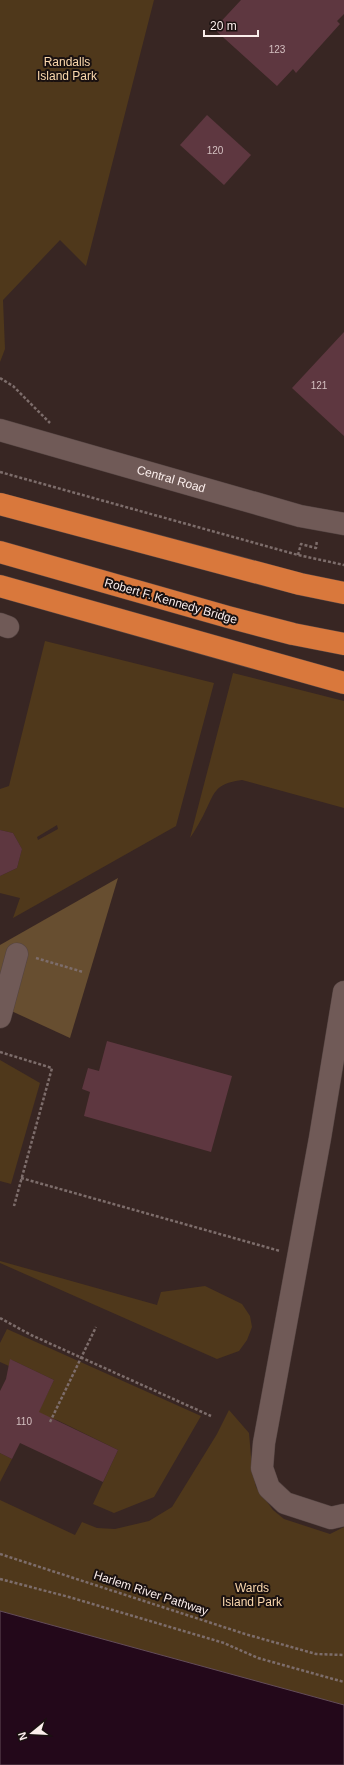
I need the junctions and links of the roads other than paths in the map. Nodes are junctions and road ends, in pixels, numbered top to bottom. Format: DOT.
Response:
graph roads {
  1 [pos="0,430"];
  2 [pos="0,504"];
  3 [pos="344,524"];
  4 [pos="0,552"];
  5 [pos="0,586"];
  6 [pos="344,593"];
  7 [pos="344,644"];
  8 [pos="344,683"];
  9 [pos="17,954"];
  10 [pos="344,992"];
  11 [pos="0,1017"];
  12 [pos="341,1023"];
  13 [pos="344,1515"];
  1 -- 3 [label="street, Central Road"];
  2 -- 6 [label="highway"];
  4 -- 7 [label="highway, Robert F. Kennedy Bridge"];
  5 -- 8 [label="highway"];
  9 -- 11 [label="street"];
  10 -- 12 [label="street"];
  12 -- 13 [label="street"];
}
